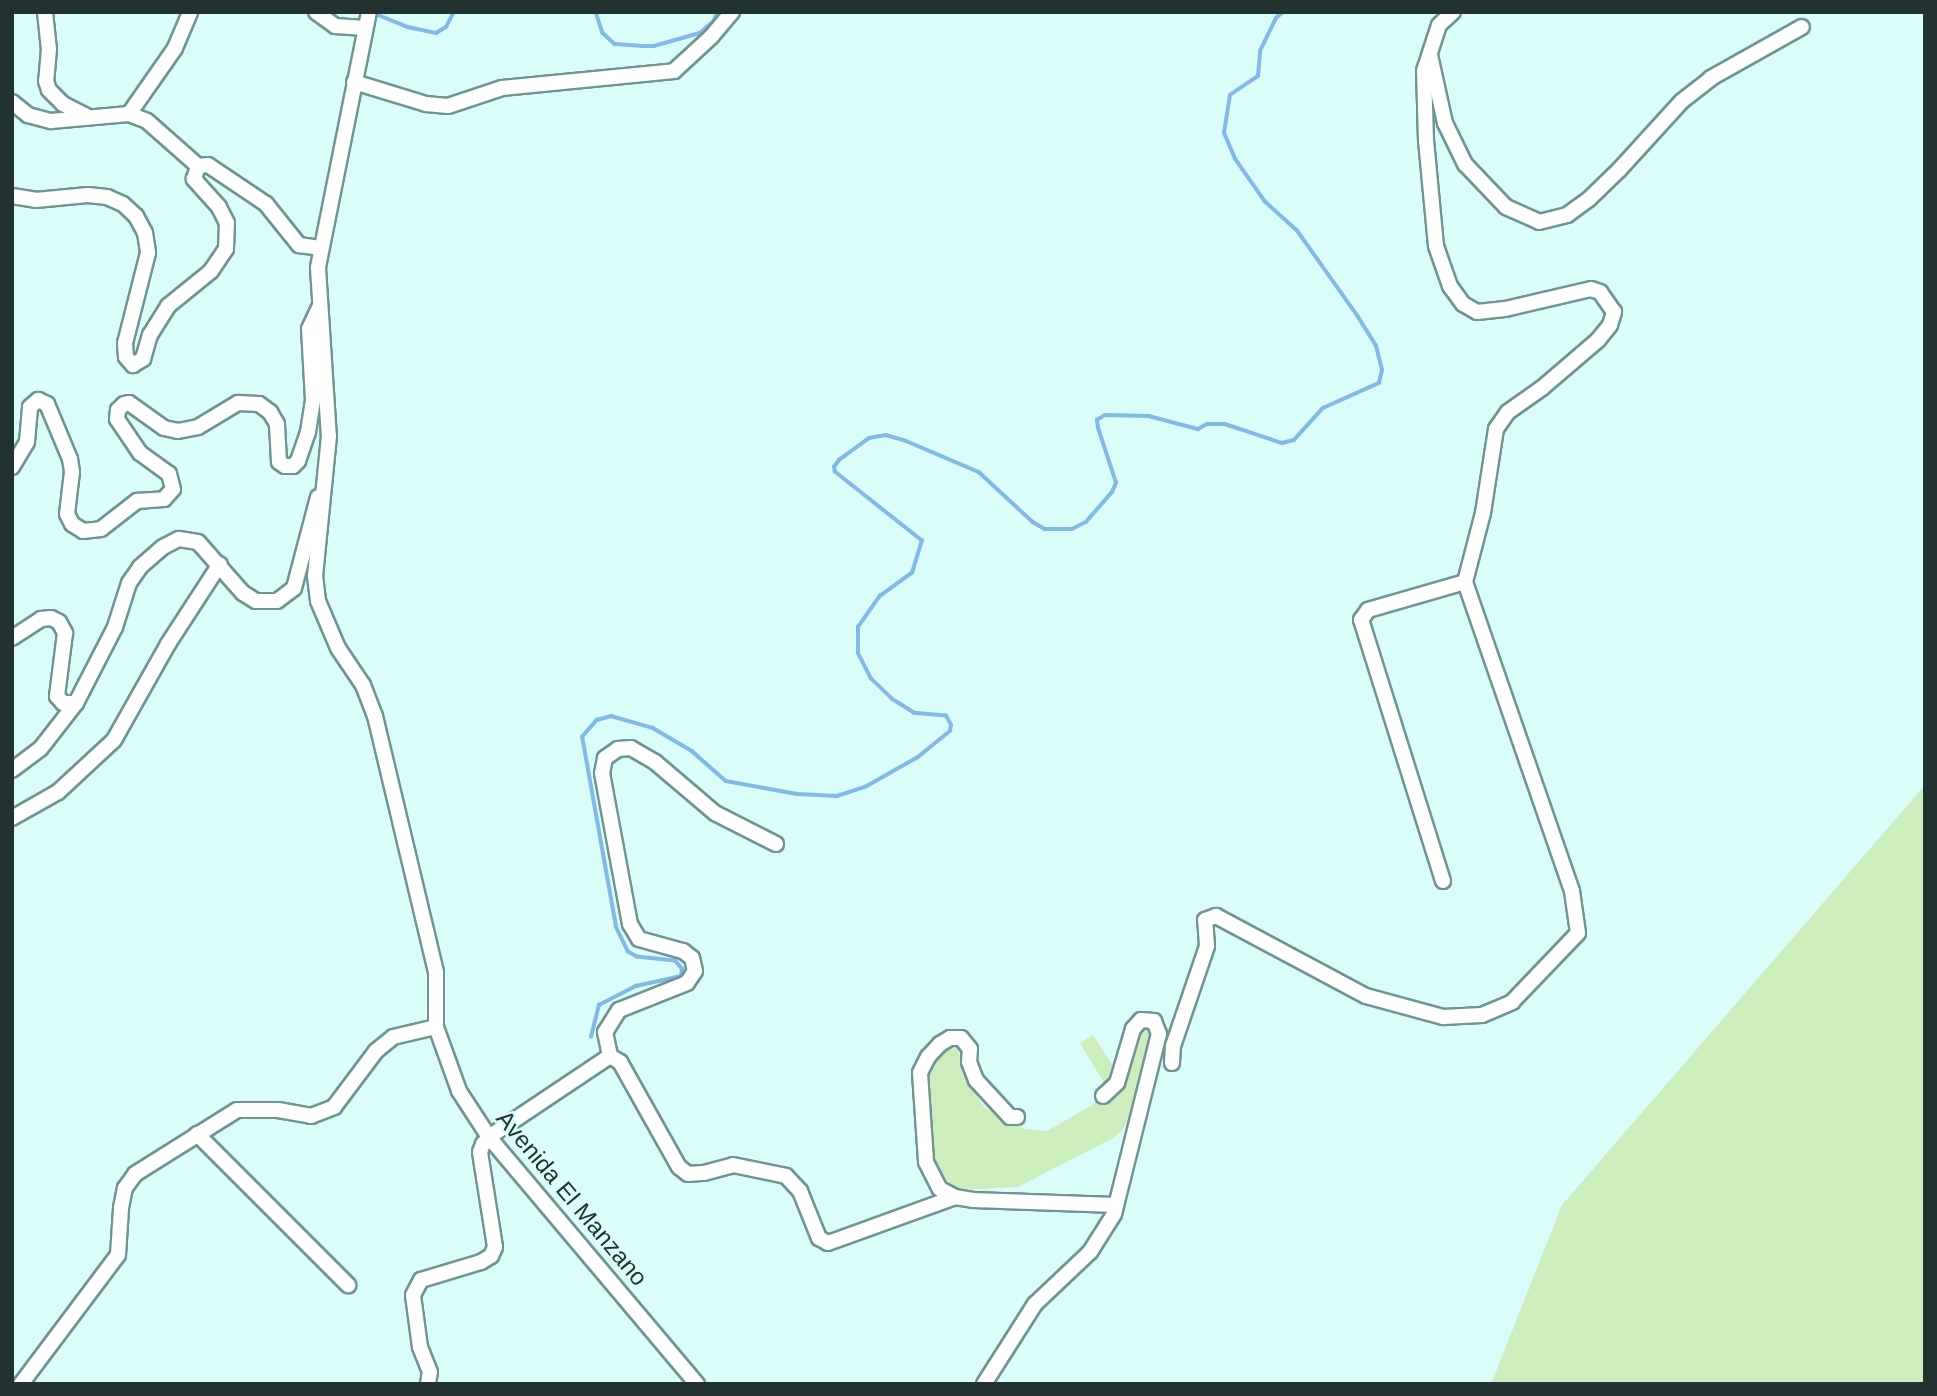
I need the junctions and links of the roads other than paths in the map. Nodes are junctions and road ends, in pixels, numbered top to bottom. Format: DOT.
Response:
graph roads {
  1 [pos="45,12"];
  2 [pos="190,12"];
  3 [pos="316,12"];
  4 [pos="369,12"];
  5 [pos="732,12"];
  6 [pos="1453,12"];
  7 [pos="1802,27"];
  8 [pos="365,28"];
  9 [pos="1429,50"];
  10 [pos="354,82"];
  11 [pos="12,102"];
  12 [pos="129,114"];
  13 [pos="87,116"];
  14 [pos="198,166"];
  15 [pos="12,196"];
  16 [pos="320,248"];
  17 [pos="319,308"];
  18 [pos="12,467"];
  19 [pos="327,480"];
  20 [pos="220,564"];
  21 [pos="1465,582"];
  22 [pos="12,638"];
  23 [pos="76,702"];
  24 [pos="12,770"];
  25 [pos="12,818"];
  26 [pos="776,844"];
  27 [pos="1443,881"];
  28 [pos="436,1027"];
  29 [pos="610,1056"];
  30 [pos="1172,1063"];
  31 [pos="1103,1096"];
  32 [pos="1017,1117"];
  33 [pos="197,1134"];
  34 [pos="489,1136"];
  35 [pos="955,1197"];
  36 [pos="1116,1205"];
  37 [pos="348,1285"];
  38 [pos="21,1384"];
  39 [pos="428,1384"];
  40 [pos="697,1384"];
  41 [pos="984,1384"];
  1 -- 13 [label="street"];
  2 -- 12 [label="street"];
  3 -- 8 [label="street"];
  4 -- 8 [label="street"];
  5 -- 10 [label="street"];
  6 -- 9 [label="street"];
  7 -- 9 [label="street"];
  8 -- 10 [label="street"];
  9 -- 21 [label="street"];
  10 -- 16 [label="street"];
  11 -- 13 [label="street"];
  12 -- 13 [label="street"];
  12 -- 14 [label="street"];
  14 -- 15 [label="street"];
  14 -- 16 [label="street"];
  16 -- 17 [label="street"];
  17 -- 18 [label="street"];
  17 -- 19 [label="street"];
  19 -- 20 [label="street"];
  19 -- 28 [label="street, Avenida El Manzano"];
  20 -- 23 [label="street"];
  20 -- 25 [label="street"];
  21 -- 27 [label="street"];
  21 -- 30 [label="street"];
  22 -- 23 [label="street"];
  23 -- 24 [label="street"];
  26 -- 29 [label="street"];
  28 -- 33 [label="street"];
  28 -- 34 [label="street, Avenida El Manzano"];
  29 -- 34 [label="street"];
  29 -- 35 [label="street"];
  31 -- 36 [label="street"];
  32 -- 35 [label="street"];
  33 -- 37 [label="street"];
  33 -- 38 [label="street"];
  34 -- 39 [label="street"];
  34 -- 40 [label="street, Avenida El Manzano"];
  35 -- 36 [label="street"];
  36 -- 41 [label="street"];
}
